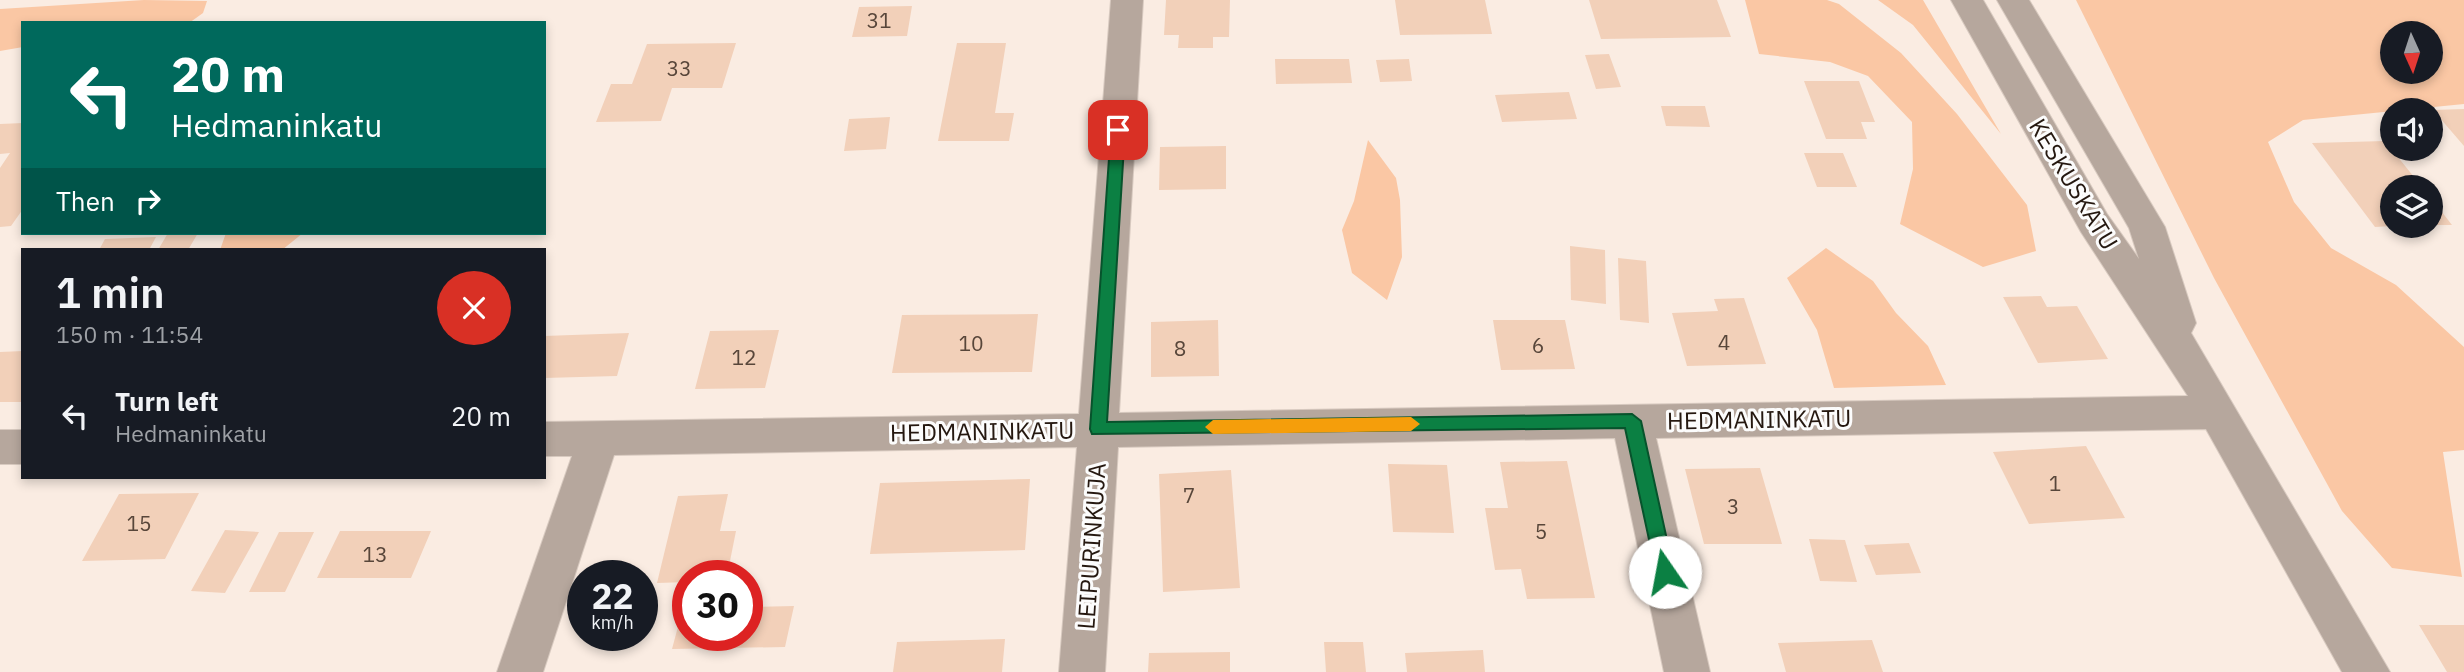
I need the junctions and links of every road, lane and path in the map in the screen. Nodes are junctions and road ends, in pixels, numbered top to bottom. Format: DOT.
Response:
graph roads {
  1 [pos="1127,0"];
  2 [pos="1967,0"];
  3 [pos="2013,0"];
  4 [pos="2189,362"];
  5 [pos="2218,412"];
  6 [pos="1632,421"];
  7 [pos="1098,429"];
  8 [pos="599,438"];
  9 [pos="546,439"];
  10 [pos="0,447"];
  11 [pos="21,447"];
  12 [pos="520,672"];
  13 [pos="1082,672"];
  14 [pos="1687,672"];
  15 [pos="2367,672"];
  1 -- 7 [label="street, LEIPURINKUJA"];
  2 -- 4 [label="street, KESKUSKATU"];
  3 -- 4 [label="street, KESKUSKATU"];
  4 -- 5 [label="street, KESKUSKATU"];
  5 -- 6 [label="street, HEDMANINKATU"];
  5 -- 15 [label="street, KESKUSKATU"];
  6 -- 7 [label="street, HEDMANINKATU"];
  6 -- 14 [label="street"];
  7 -- 8 [label="street, HEDMANINKATU"];
  7 -- 13 [label="street, LEIPURINKUJA"];
  8 -- 9 [label="street, HEDMANINKATU"];
  8 -- 12 [label="street"];
  10 -- 11 [label="street"];
}
